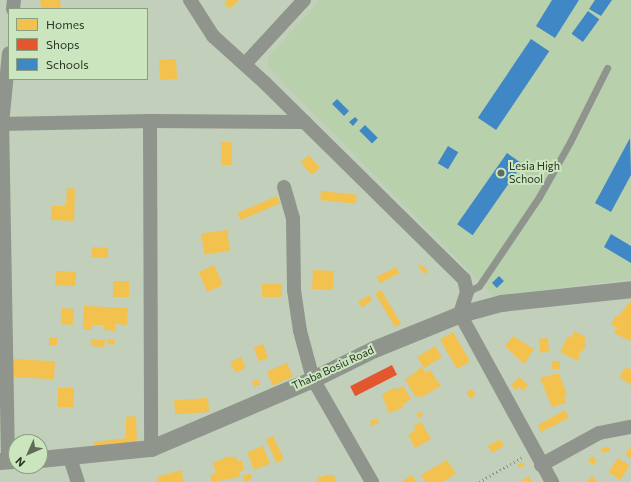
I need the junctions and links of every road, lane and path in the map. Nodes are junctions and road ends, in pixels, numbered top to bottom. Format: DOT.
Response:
graph roads {
  1 [pos="190,0"];
  2 [pos="304,0"];
  3 [pos="8,63"];
  4 [pos="245,64"];
  5 [pos="607,68"];
  6 [pos="150,121"];
  7 [pos="305,122"];
  8 [pos="1,124"];
  9 [pos="284,187"];
  10 [pos="631,289"];
  11 [pos="467,292"];
  12 [pos="460,314"];
  13 [pos="313,379"];
  14 [pos="631,427"];
  15 [pos="150,448"];
  16 [pos="533,451"];
  17 [pos="70,458"];
  18 [pos="48,459"];
  19 [pos="8,461"];
  20 [pos="541,465"];
  21 [pos="78,482"];
  22 [pos="372,482"];
  23 [pos="479,482"];
  24 [pos="552,482"];
  1 -- 4 [label="street"];
  2 -- 4 [label="street"];
  3 -- 8 [label="street"];
  4 -- 7 [label="street"];
  5 -- 11 [label="lane"];
  6 -- 7 [label="street"];
  6 -- 8 [label="street"];
  6 -- 15 [label="street"];
  7 -- 11 [label="street"];
  8 -- 19 [label="street"];
  9 -- 13 [label="street"];
  10 -- 12 [label="street, Thaba Bosiu Road"];
  11 -- 12 [label="street"];
  12 -- 13 [label="street, Thaba Bosiu Road"];
  12 -- 16 [label="street"];
  13 -- 15 [label="street, Thaba Bosiu Road"];
  13 -- 22 [label="street"];
  14 -- 20 [label="street"];
  15 -- 17 [label="street, Thaba Bosiu Road"];
  16 -- 20 [label="street"];
  16 -- 23 [label="path"];
  17 -- 18 [label="street, Thaba Bosiu Road"];
  17 -- 21 [label="street"];
  20 -- 24 [label="street"];
}
